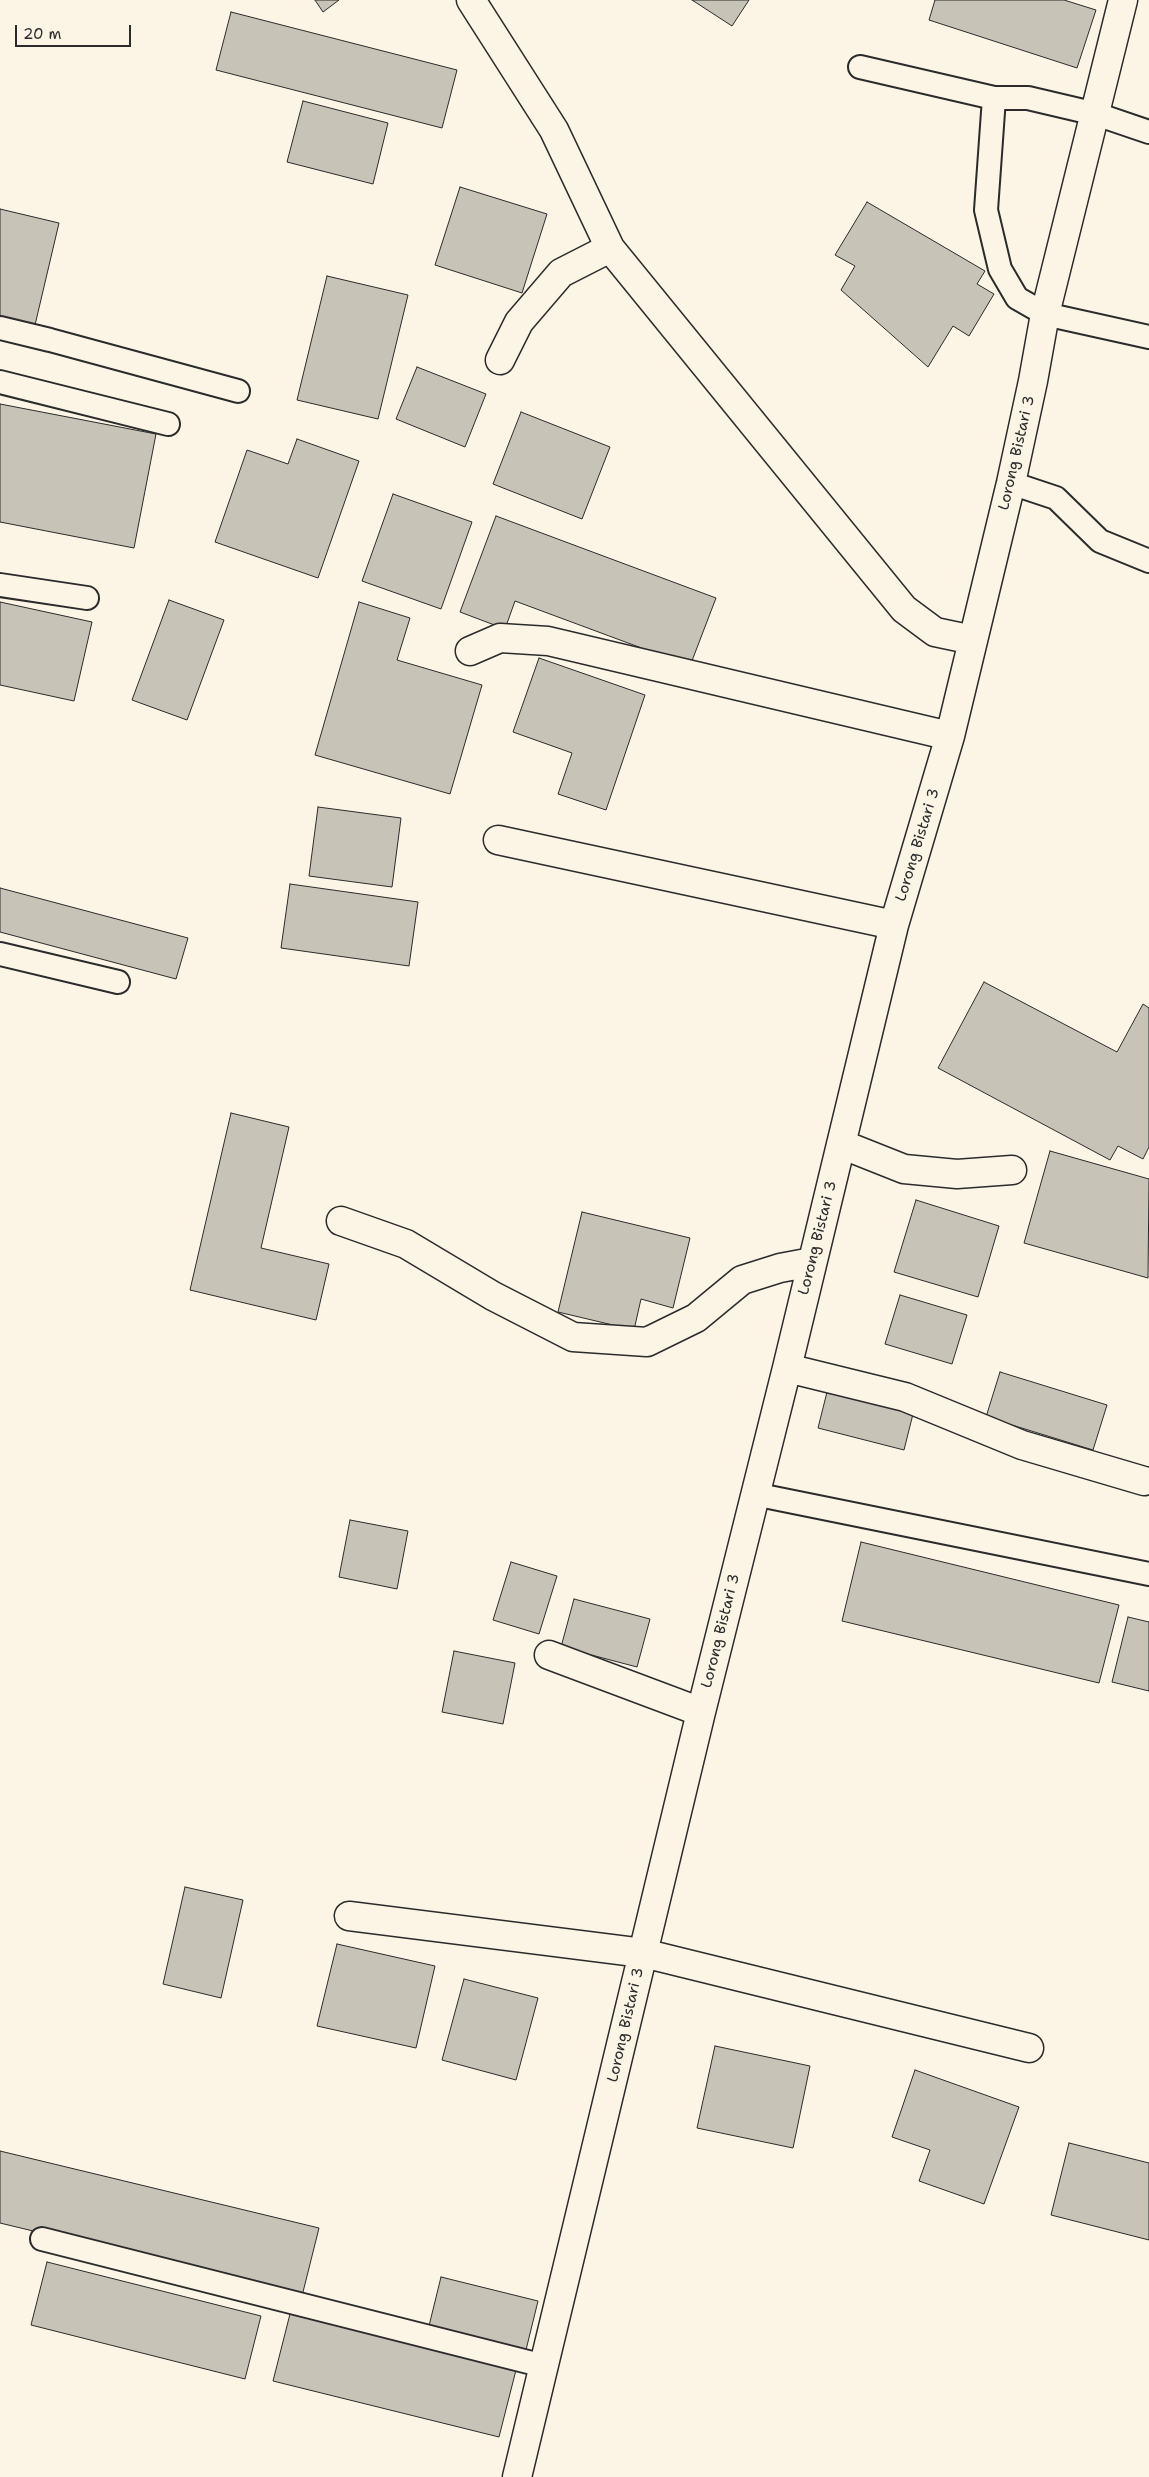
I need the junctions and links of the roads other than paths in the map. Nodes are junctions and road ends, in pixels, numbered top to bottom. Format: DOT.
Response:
graph roads {
  1 [pos="471,0"];
  2 [pos="1123,0"];
  3 [pos="860,67"];
  4 [pos="994,98"];
  5 [pos="1096,114"];
  6 [pos="1149,132"];
  7 [pos="610,248"];
  8 [pos="1045,314"];
  9 [pos="0,328"];
  10 [pos="1149,337"];
  11 [pos="500,360"];
  12 [pos="0,382"];
  13 [pos="238,391"];
  14 [pos="168,424"];
  15 [pos="1011,483"];
  16 [pos="1149,561"];
  17 [pos="0,585"];
  18 [pos="87,598"];
  19 [pos="974,640"];
  20 [pos="470,651"];
  21 [pos="950,736"];
  22 [pos="498,840"];
  23 [pos="894,925"];
  24 [pos="0,954"];
  25 [pos="118,982"];
  26 [pos="841,1144"];
  27 [pos="1012,1170"];
  28 [pos="341,1221"];
  29 [pos="812,1262"];
  30 [pos="787,1368"];
  31 [pos="1144,1481"];
  32 [pos="754,1494"];
  33 [pos="1149,1574"];
  34 [pos="549,1655"];
  35 [pos="701,1712"];
  36 [pos="349,1916"];
  37 [pos="643,1953"];
  38 [pos="1028,2048"];
  39 [pos="42,2239"];
  40 [pos="544,2366"];
  41 [pos="518,2477"];
  1 -- 7 [label="street"];
  2 -- 5 [label="street, Lorong Bistari 3"];
  3 -- 4 [label="lane"];
  4 -- 5 [label="lane"];
  4 -- 8 [label="lane"];
  5 -- 6 [label="lane"];
  5 -- 8 [label="street, Lorong Bistari 3"];
  7 -- 11 [label="street"];
  7 -- 19 [label="street"];
  8 -- 10 [label="lane"];
  8 -- 15 [label="street, Lorong Bistari 3"];
  9 -- 13 [label="lane"];
  12 -- 14 [label="lane"];
  15 -- 16 [label="lane"];
  15 -- 19 [label="street, Lorong Bistari 3"];
  17 -- 18 [label="lane"];
  19 -- 21 [label="street, Lorong Bistari 3"];
  20 -- 21 [label="street"];
  21 -- 23 [label="street, Lorong Bistari 3"];
  22 -- 23 [label="street"];
  23 -- 26 [label="street, Lorong Bistari 3"];
  24 -- 25 [label="lane"];
  26 -- 27 [label="street"];
  26 -- 29 [label="street, Lorong Bistari 3"];
  28 -- 29 [label="street"];
  29 -- 30 [label="street, Lorong Bistari 3"];
  30 -- 31 [label="street"];
  30 -- 32 [label="street, Lorong Bistari 3"];
  32 -- 33 [label="lane"];
  32 -- 35 [label="street, Lorong Bistari 3"];
  34 -- 35 [label="street"];
  35 -- 37 [label="street, Lorong Bistari 3"];
  36 -- 37 [label="street"];
  37 -- 38 [label="street"];
  37 -- 40 [label="street, Lorong Bistari 3"];
  39 -- 40 [label="lane"];
  40 -- 41 [label="street, Lorong Bistari 3"];
}
